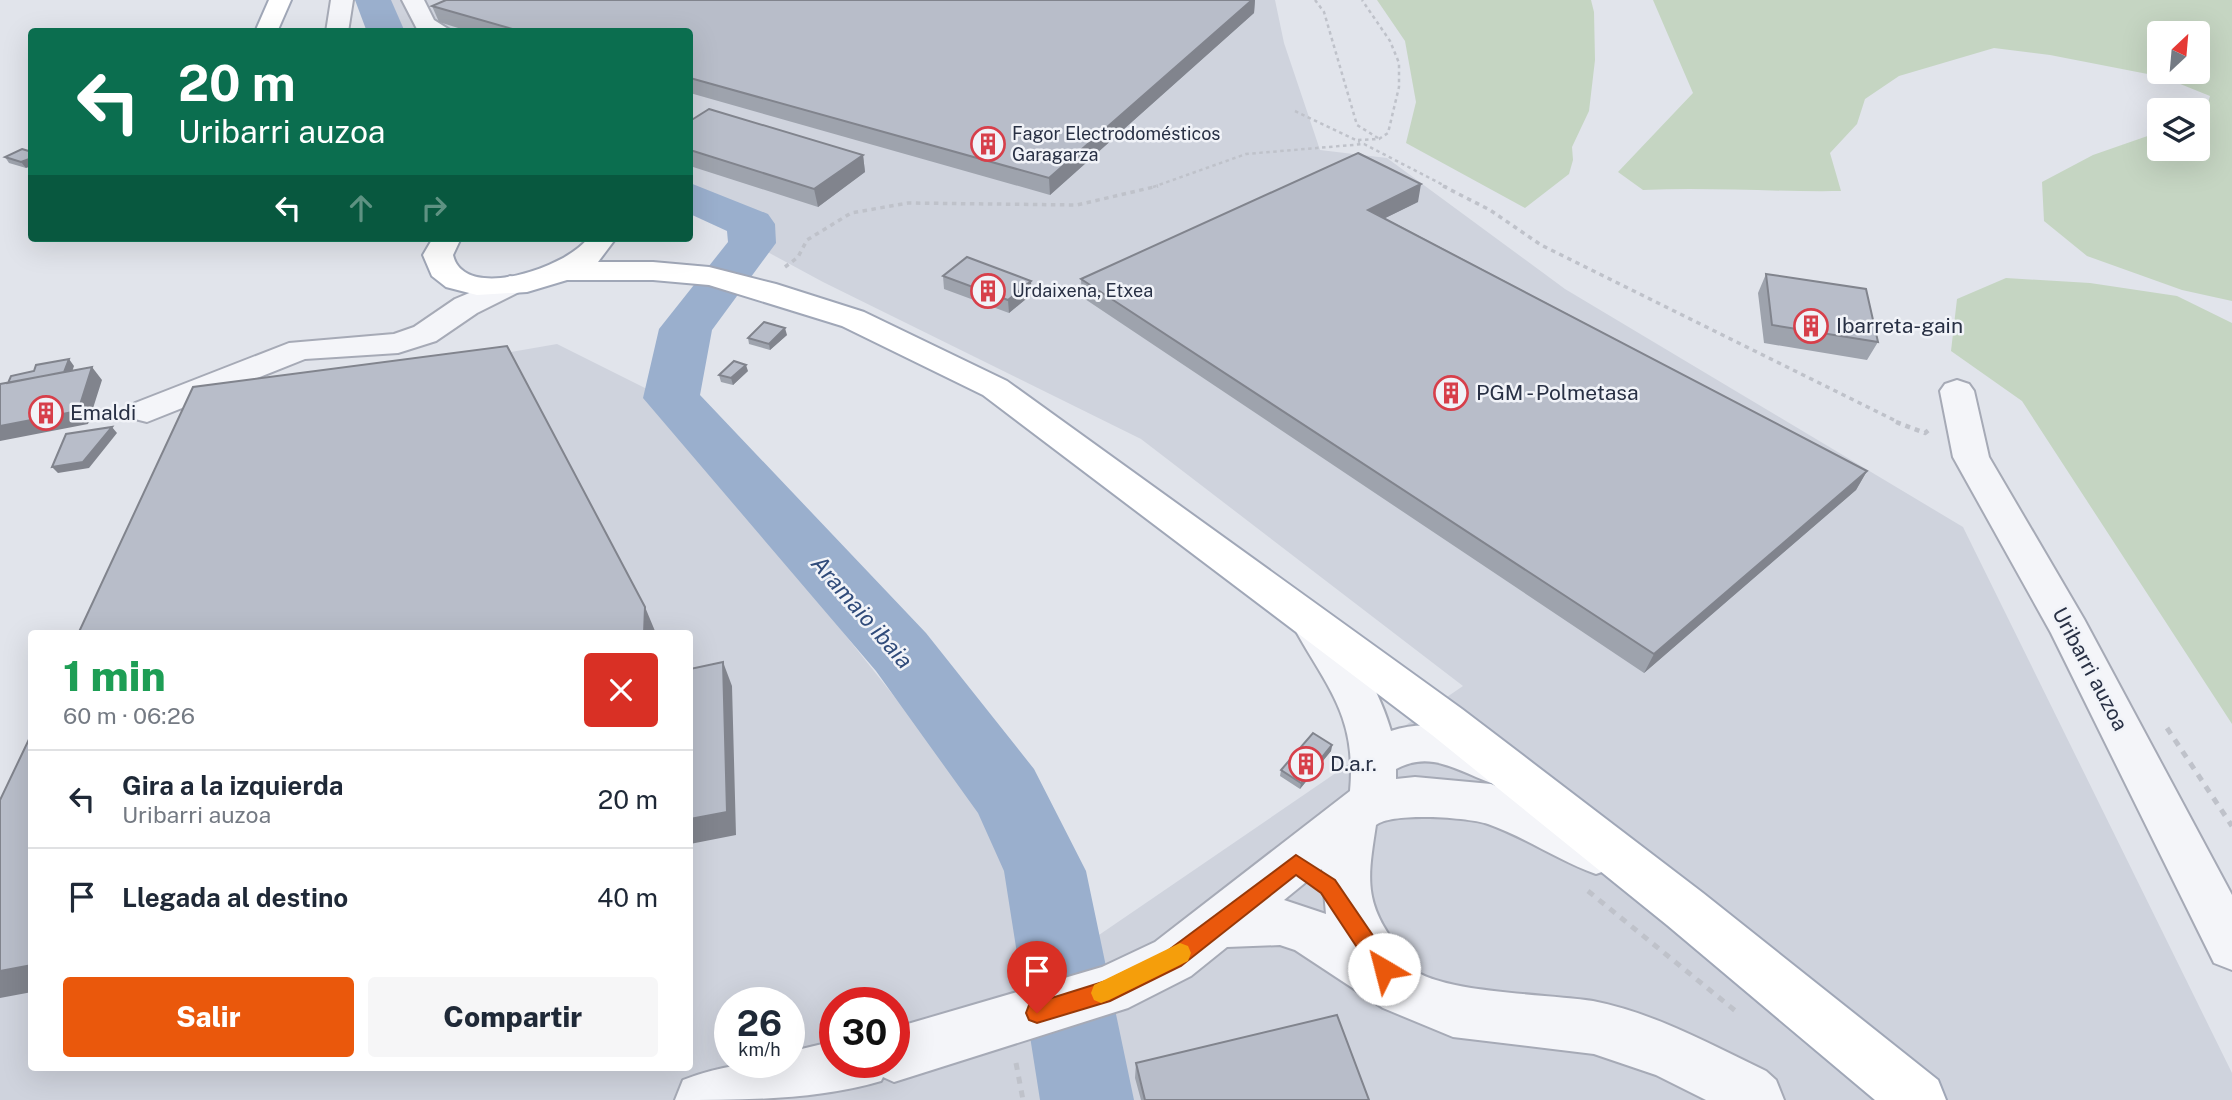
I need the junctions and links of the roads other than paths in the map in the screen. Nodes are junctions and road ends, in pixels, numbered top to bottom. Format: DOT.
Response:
graph roads {
  1 [pos="280,0"];
  2 [pos="342,0"];
  3 [pos="413,0"];
  4 [pos="268,28"];
  5 [pos="338,28"];
  6 [pos="434,28"];
  7 [pos="423,242"];
  8 [pos="599,242"];
  9 [pos="630,242"];
  10 [pos="448,259"];
  11 [pos="565,271"];
  12 [pos="710,276"];
  13 [pos="510,285"];
  14 [pos="446,318"];
  15 [pos="1947,405"];
  16 [pos="147,411"];
  17 [pos="1308,619"];
  18 [pos="1411,695"];
  19 [pos="1427,742"];
  20 [pos="1523,782"];
  21 [pos="1376,793"];
  22 [pos="1296,864"];
  23 [pos="1641,875"];
  24 [pos="1347,913"];
  25 [pos="1218,924"];
  26 [pos="2232,946"];
  27 [pos="1401,990"];
  28 [pos="910,1050"];
  29 [pos="819,1072"];
  30 [pos="703,1100"];
  31 [pos="1756,1100"];
  32 [pos="1918,1100"];
  1 -- 4 [label="main road"];
  2 -- 5 [label="street"];
  3 -- 6 [label="street"];
  7 -- 10 [label="main road"];
  8 -- 11 [label="main road"];
  9 -- 12 [label="main road"];
  10 -- 13 [label="main road"];
  10 -- 14 [label="street"];
  11 -- 12 [label="main road"];
  11 -- 13 [label="main road"];
  12 -- 17 [label="main road"];
  13 -- 14 [label="street"];
  14 -- 16 [label="street"];
  15 -- 26 [label="street, Uribarri auzoa"];
  17 -- 18 [label="main road"];
  17 -- 21 [label="street"];
  18 -- 19 [label="street"];
  18 -- 20 [label="main road"];
  19 -- 20 [label="street"];
  19 -- 21 [label="street"];
  20 -- 23 [label="main road"];
  21 -- 22 [label="street"];
  21 -- 23 [label="street"];
  21 -- 24 [label="street"];
  22 -- 24 [label="street"];
  22 -- 25 [label="street"];
  23 -- 32 [label="main road"];
  24 -- 27 [label="street"];
  25 -- 27 [label="street"];
  25 -- 28 [label="street"];
  27 -- 31 [label="street"];
  29 -- 30 [label="street"];
}
